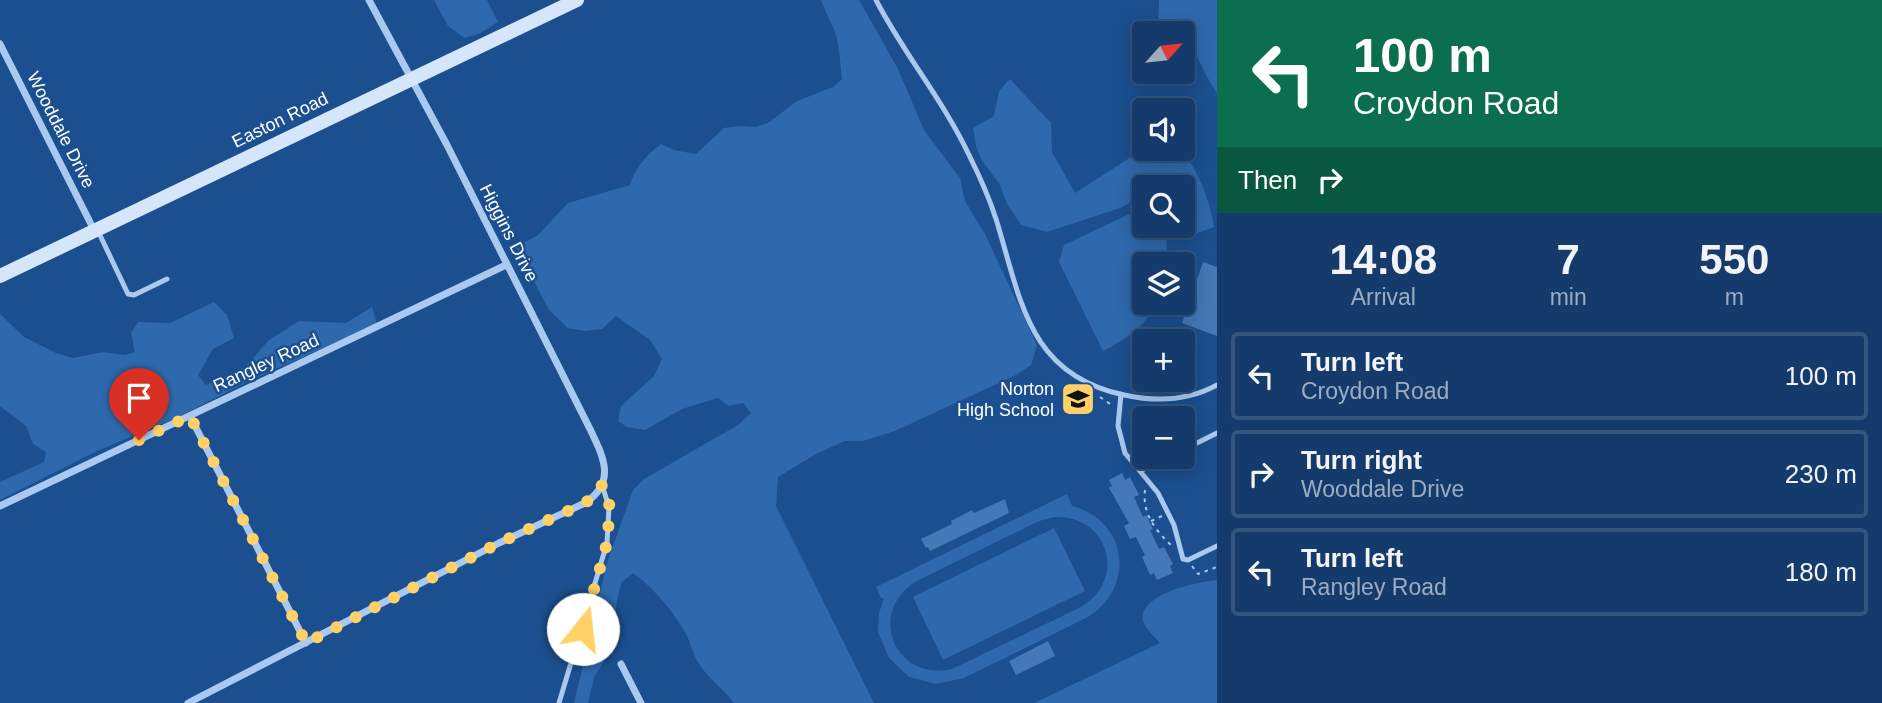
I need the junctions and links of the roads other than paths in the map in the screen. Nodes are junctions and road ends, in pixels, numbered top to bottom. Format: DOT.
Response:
graph roads {
  1 [pos="369,0"];
  2 [pos="577,0"];
  3 [pos="877,2"];
  4 [pos="0,44"];
  5 [pos="410,79"];
  6 [pos="96,229"];
  7 [pos="506,265"];
  8 [pos="0,276"];
  9 [pos="167,279"];
  10 [pos="1217,385"];
  11 [pos="1121,394"];
  12 [pos="190,416"];
  13 [pos="1217,433"];
  14 [pos="1195,444"];
  15 [pos="1144,469"];
  16 [pos="1140,471"];
  17 [pos="602,485"];
  18 [pos="0,506"];
  19 [pos="1217,546"];
  20 [pos="306,643"];
  21 [pos="621,664"];
  22 [pos="188,703"];
  23 [pos="559,703"];
  24 [pos="640,703"];
  1 -- 5 [label="street, Higgins Drive"];
  2 -- 5 [label="street, Easton Road"];
  3 -- 11 [label="lane"];
  4 -- 6 [label="street, Wooddale Drive"];
  5 -- 6 [label="street, Easton Road"];
  5 -- 7 [label="street, Higgins Drive"];
  6 -- 8 [label="street, Easton Road"];
  6 -- 9 [label="lane"];
  7 -- 12 [label="street, Rangley Road"];
  7 -- 17 [label="street, Higgins Drive"];
  10 -- 11 [label="lane"];
  11 -- 16 [label="lane"];
  12 -- 18 [label="street, Rangley Road"];
  12 -- 20 [label="street"];
  13 -- 14 [label="lane"];
  15 -- 16 [label="lane"];
  16 -- 19 [label="lane"];
  17 -- 20 [label="street"];
  17 -- 23 [label="lane"];
  20 -- 22 [label="street"];
  21 -- 24 [label="street"];
}
